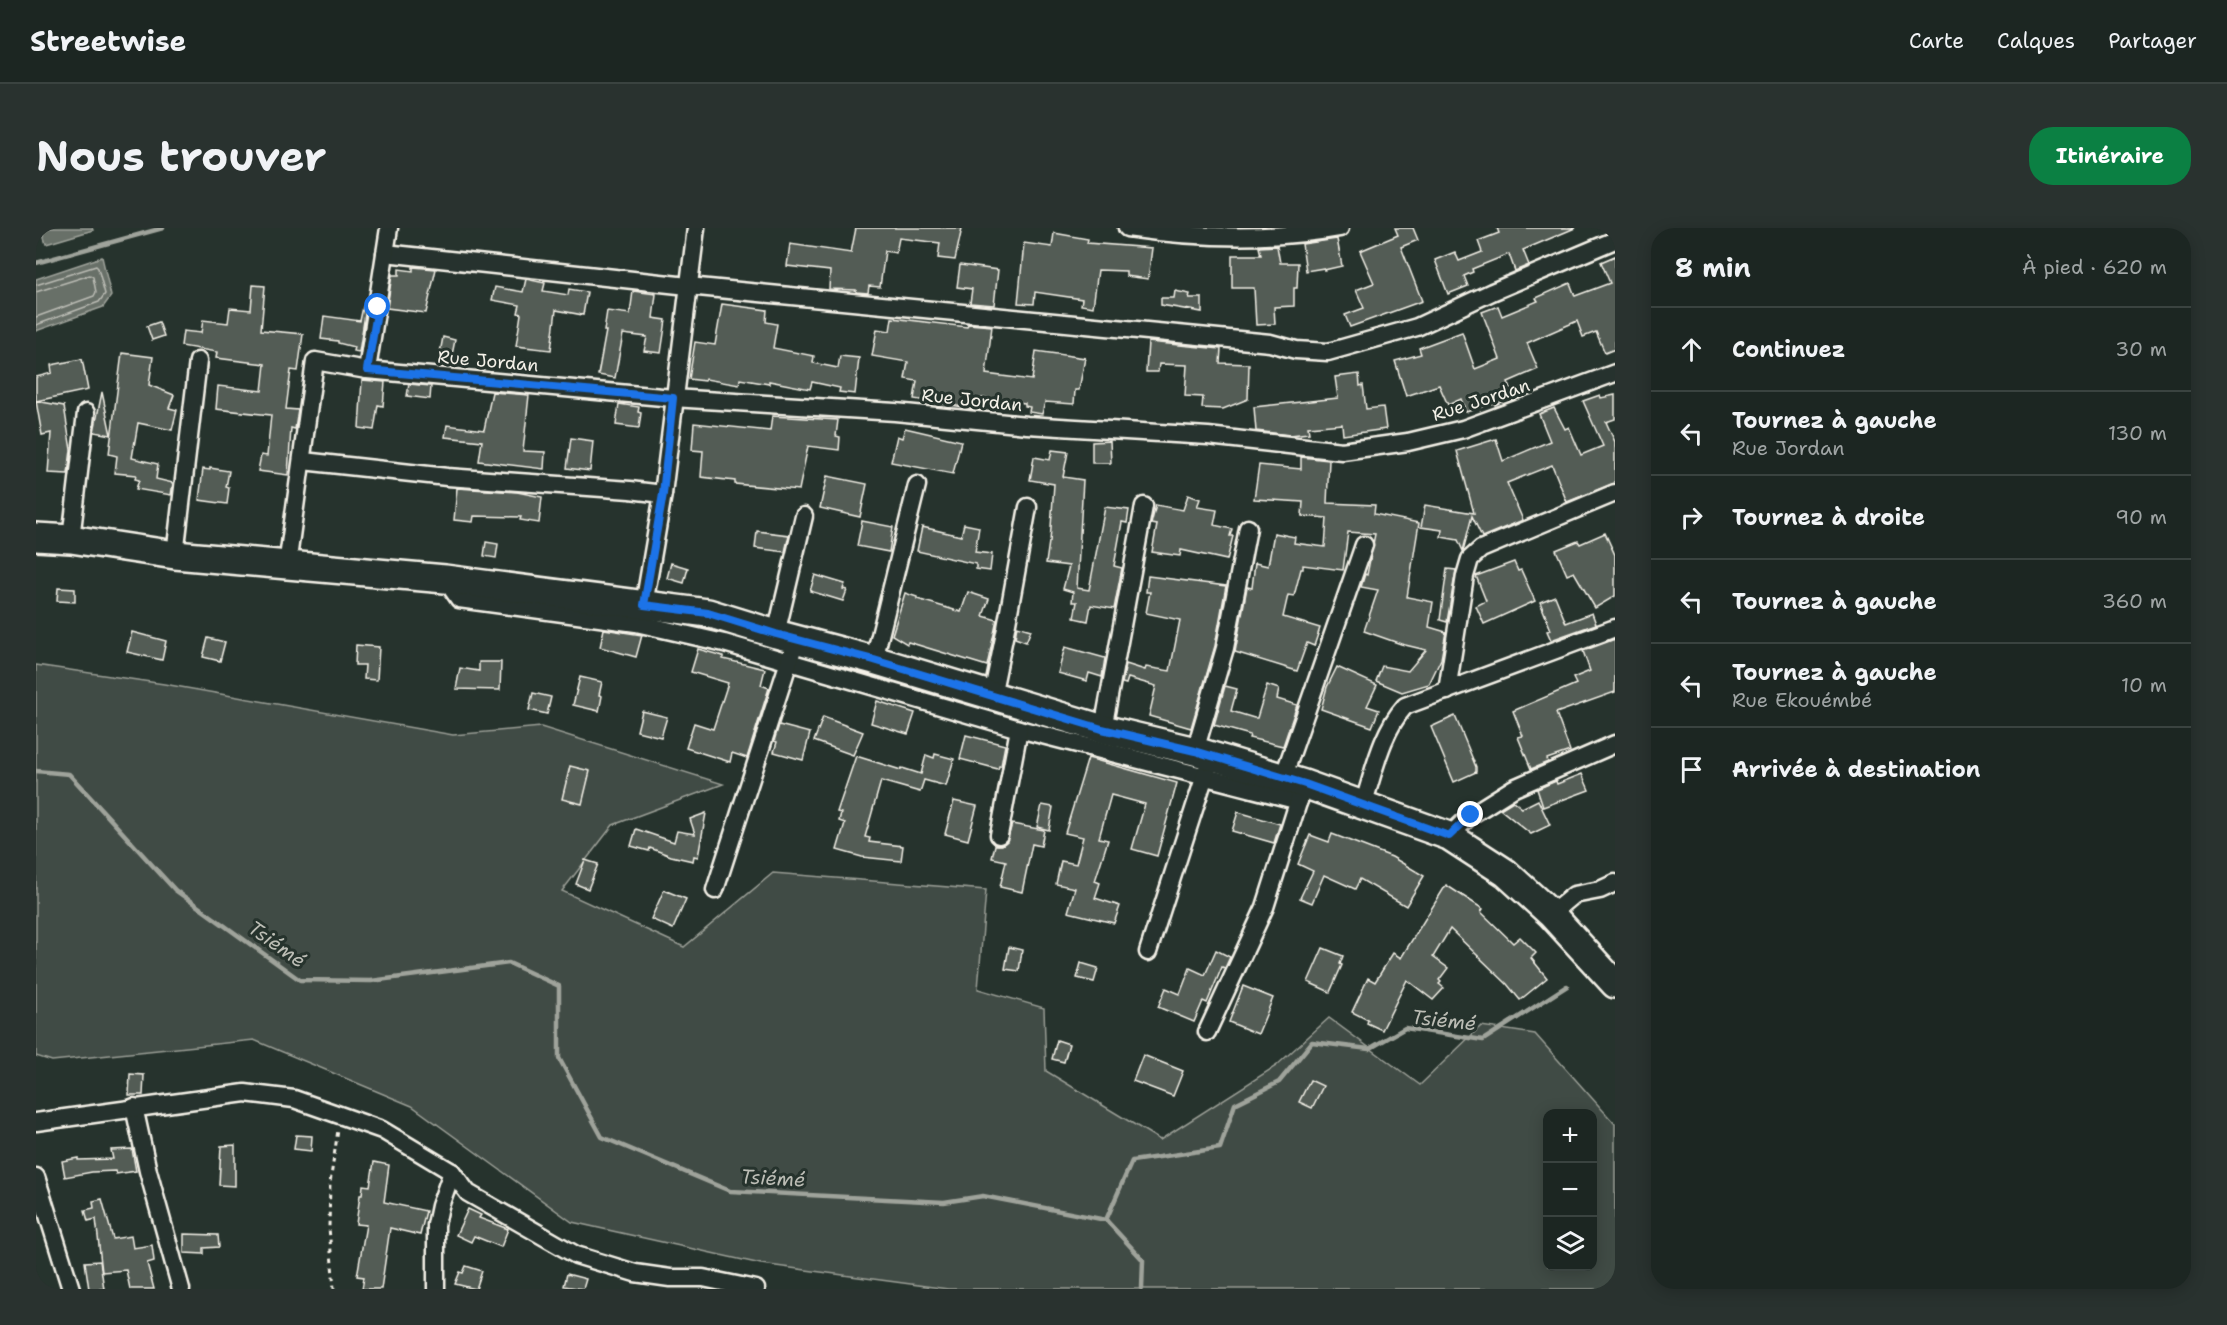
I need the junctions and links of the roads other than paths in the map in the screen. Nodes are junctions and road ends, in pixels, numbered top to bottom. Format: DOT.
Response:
graph roads {
  1 [pos="389,228"];
  2 [pos="696,228"];
  3 [pos="1127,228"];
  4 [pos="1340,228"];
  5 [pos="1615,240"];
  6 [pos="385,253"];
  7 [pos="688,286"];
  8 [pos="198,361"];
  9 [pos="367,370"];
  10 [pos="1615,373"];
  11 [pos="673,398"];
  12 [pos="86,413"];
  13 [pos="303,461"];
  14 [pos="917,485"];
  15 [pos="663,494"];
  16 [pos="1615,494"];
  17 [pos="1144,506"];
  18 [pos="1028,507"];
  19 [pos="804,516"];
  20 [pos="1248,528"];
  21 [pos="36,537"];
  22 [pos="71,539"];
  23 [pos="1364,545"];
  24 [pos="175,555"];
  25 [pos="287,566"];
  26 [pos="445,579"];
  27 [pos="644,605"];
  28 [pos="1615,628"];
  29 [pos="787,646"];
  30 [pos="874,660"];
  31 [pos="1447,691"];
  32 [pos="992,696"];
  33 [pos="1018,729"];
  34 [pos="1102,729"];
  35 [pos="1615,744"];
  36 [pos="1204,761"];
  37 [pos="1295,787"];
  38 [pos="1363,805"];
  39 [pos="999,835"];
  40 [pos="1449,836"];
  41 [pos="1615,883"];
  42 [pos="715,890"];
  43 [pos="1551,914"];
  44 [pos="1148,952"];
  45 [pos="1615,984"];
  46 [pos="1207,1032"];
  47 [pos="134,1107"];
  48 [pos="36,1122"];
  49 [pos="452,1172"];
  50 [pos="36,1177"];
  51 [pos="71,1289"];
  52 [pos="181,1289"];
  53 [pos="436,1289"];
  54 [pos="756,1289"];
  1 -- 6 [label="street"];
  2 -- 7 [label="street"];
  3 -- 4 [label="street"];
  5 -- 7 [label="street"];
  6 -- 7 [label="street"];
  6 -- 9 [label="street"];
  7 -- 11 [label="street"];
  8 -- 24 [label="street"];
  9 -- 11 [label="street, Rue Jordan"];
  9 -- 13 [label="street, Rue Jordan"];
  10 -- 11 [label="street, Rue Jordan"];
  11 -- 15 [label="street"];
  12 -- 22 [label="street"];
  13 -- 15 [label="street"];
  13 -- 25 [label="street"];
  14 -- 30 [label="street"];
  15 -- 27 [label="street"];
  16 -- 31 [label="street"];
  17 -- 34 [label="street"];
  18 -- 32 [label="street"];
  19 -- 29 [label="street"];
  20 -- 36 [label="street"];
  21 -- 22 [label="main road"];
  22 -- 24 [label="main road"];
  23 -- 37 [label="street"];
  24 -- 25 [label="main road"];
  25 -- 26 [label="main road"];
  26 -- 27 [label="main road"];
  26 -- 29 [label="street"];
  27 -- 29 [label="main road"];
  28 -- 31 [label="street"];
  29 -- 30 [label="main road"];
  29 -- 33 [label="street"];
  29 -- 42 [label="street"];
  30 -- 32 [label="main road"];
  31 -- 38 [label="street"];
  32 -- 34 [label="main road"];
  33 -- 36 [label="street"];
  33 -- 39 [label="street"];
  34 -- 36 [label="main road"];
  35 -- 40 [label="street"];
  36 -- 37 [label="main road"];
  36 -- 44 [label="street"];
  37 -- 38 [label="main road"];
  37 -- 46 [label="street"];
  38 -- 40 [label="main road"];
  40 -- 43 [label="main road"];
  41 -- 43 [label="street"];
  43 -- 45 [label="main road"];
  47 -- 48 [label="street"];
  47 -- 49 [label="street"];
  47 -- 52 [label="street"];
  49 -- 53 [label="street"];
  49 -- 54 [label="street"];
  50 -- 51 [label="street"];
}
